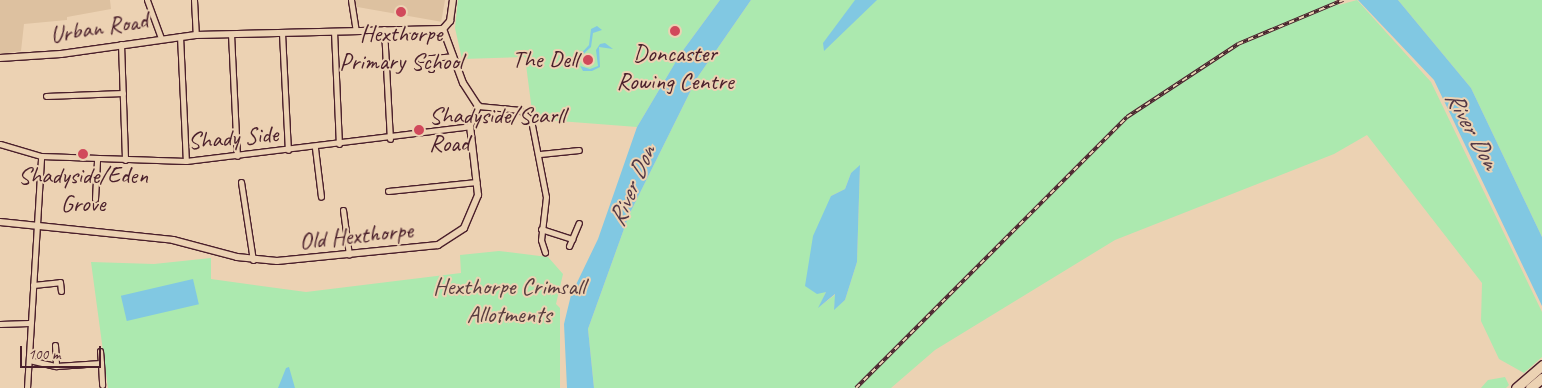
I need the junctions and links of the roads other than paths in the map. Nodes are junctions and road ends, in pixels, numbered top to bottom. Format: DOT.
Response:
graph roads {
  1 [pos="147,0"];
  2 [pos="194,0"];
  3 [pos="351,0"];
  4 [pos="453,0"];
  5 [pos="384,29"];
  6 [pos="444,29"];
  7 [pos="334,31"];
  8 [pos="356,31"];
  9 [pos="282,33"];
  10 [pos="231,34"];
  11 [pos="196,35"];
  12 [pos="180,36"];
  13 [pos="161,38"];
  14 [pos="121,44"];
  15 [pos="453,56"];
  16 [pos="0,58"];
  17 [pos="430,58"];
  18 [pos="420,59"];
  19 [pos="431,69"];
  20 [pos="123,93"];
  21 [pos="46,96"];
  22 [pos="478,106"];
  23 [pos="470,126"];
  24 [pos="390,139"];
  25 [pos="0,144"];
  26 [pos="339,144"];
  27 [pos="315,148"];
  28 [pos="288,150"];
  29 [pos="579,150"];
  30 [pos="540,154"];
  31 [pos="41,156"];
  32 [pos="237,156"];
  33 [pos="97,160"];
  34 [pos="126,160"];
  35 [pos="186,161"];
  36 [pos="242,182"];
  37 [pos="477,182"];
  38 [pos="388,191"];
  39 [pos="321,197"];
  40 [pos="95,199"];
  41 [pos="343,210"];
  42 [pos="0,222"];
  43 [pos="579,223"];
  44 [pos="36,227"];
  45 [pos="541,229"];
  46 [pos="572,239"];
  47 [pos="569,246"];
  48 [pos="545,252"];
  49 [pos="349,255"];
  50 [pos="253,260"];
  51 [pos="33,285"];
  52 [pos="61,291"];
  53 [pos="29,323"];
  54 [pos="0,324"];
  55 [pos="55,345"];
  56 [pos="100,352"];
  57 [pos="29,360"];
  58 [pos="101,364"];
  59 [pos="1542,365"];
  60 [pos="56,366"];
  61 [pos="1542,378"];
  62 [pos="102,384"];
  63 [pos="27,388"];
  64 [pos="1516,388"];
  65 [pos="1530,388"];
  1 -- 13 [label="street"];
  2 -- 11 [label="street"];
  3 -- 8 [label="street"];
  4 -- 6 [label="street"];
  5 -- 6 [label="street, Urban Road"];
  5 -- 8 [label="street, Urban Road"];
  5 -- 24 [label="street"];
  6 -- 15 [label="street"];
  7 -- 8 [label="street, Urban Road"];
  7 -- 9 [label="street, Urban Road"];
  7 -- 26 [label="street"];
  9 -- 10 [label="street, Urban Road"];
  9 -- 28 [label="street"];
  10 -- 11 [label="street, Urban Road"];
  10 -- 32 [label="street"];
  11 -- 12 [label="street, Urban Road"];
  12 -- 13 [label="street, Urban Road"];
  12 -- 35 [label="street"];
  13 -- 14 [label="street, Urban Road"];
  14 -- 16 [label="street, Urban Road"];
  14 -- 20 [label="street"];
  15 -- 17 [label="street"];
  15 -- 22 [label="street"];
  17 -- 18 [label="street"];
  17 -- 19 [label="street"];
  20 -- 21 [label="street"];
  20 -- 34 [label="street"];
  22 -- 23 [label="street, Old Hexthorpe"];
  22 -- 30 [label="street"];
  23 -- 24 [label="street, Shady Side"];
  23 -- 37 [label="street, Old Hexthorpe"];
  24 -- 26 [label="street, Shady Side"];
  25 -- 31 [label="street, Shady Side"];
  26 -- 27 [label="street, Shady Side"];
  27 -- 28 [label="street, Shady Side"];
  27 -- 39 [label="street"];
  28 -- 32 [label="street, Shady Side"];
  29 -- 30 [label="street"];
  30 -- 45 [label="street"];
  31 -- 33 [label="street, Shady Side"];
  31 -- 44 [label="street"];
  32 -- 35 [label="street, Shady Side"];
  33 -- 34 [label="street, Shady Side"];
  33 -- 40 [label="street"];
  34 -- 35 [label="street, Shady Side"];
  36 -- 50 [label="street"];
  37 -- 38 [label="street"];
  37 -- 49 [label="street, Old Hexthorpe"];
  41 -- 49 [label="street"];
  42 -- 44 [label="street, Old Hexthorpe"];
  43 -- 46 [label="street"];
  44 -- 50 [label="street, Old Hexthorpe"];
  44 -- 51 [label="street"];
  45 -- 46 [label="street"];
  45 -- 48 [label="street"];
  46 -- 47 [label="street"];
  49 -- 50 [label="street, Old Hexthorpe"];
  51 -- 52 [label="street"];
  51 -- 53 [label="street"];
  53 -- 54 [label="street"];
  53 -- 57 [label="street"];
  55 -- 60 [label="street"];
  56 -- 58 [label="street"];
  57 -- 60 [label="street"];
  57 -- 63 [label="street"];
  58 -- 60 [label="street"];
  58 -- 62 [label="street"];
  59 -- 64 [label="highway"];
  61 -- 65 [label="highway"];
}
